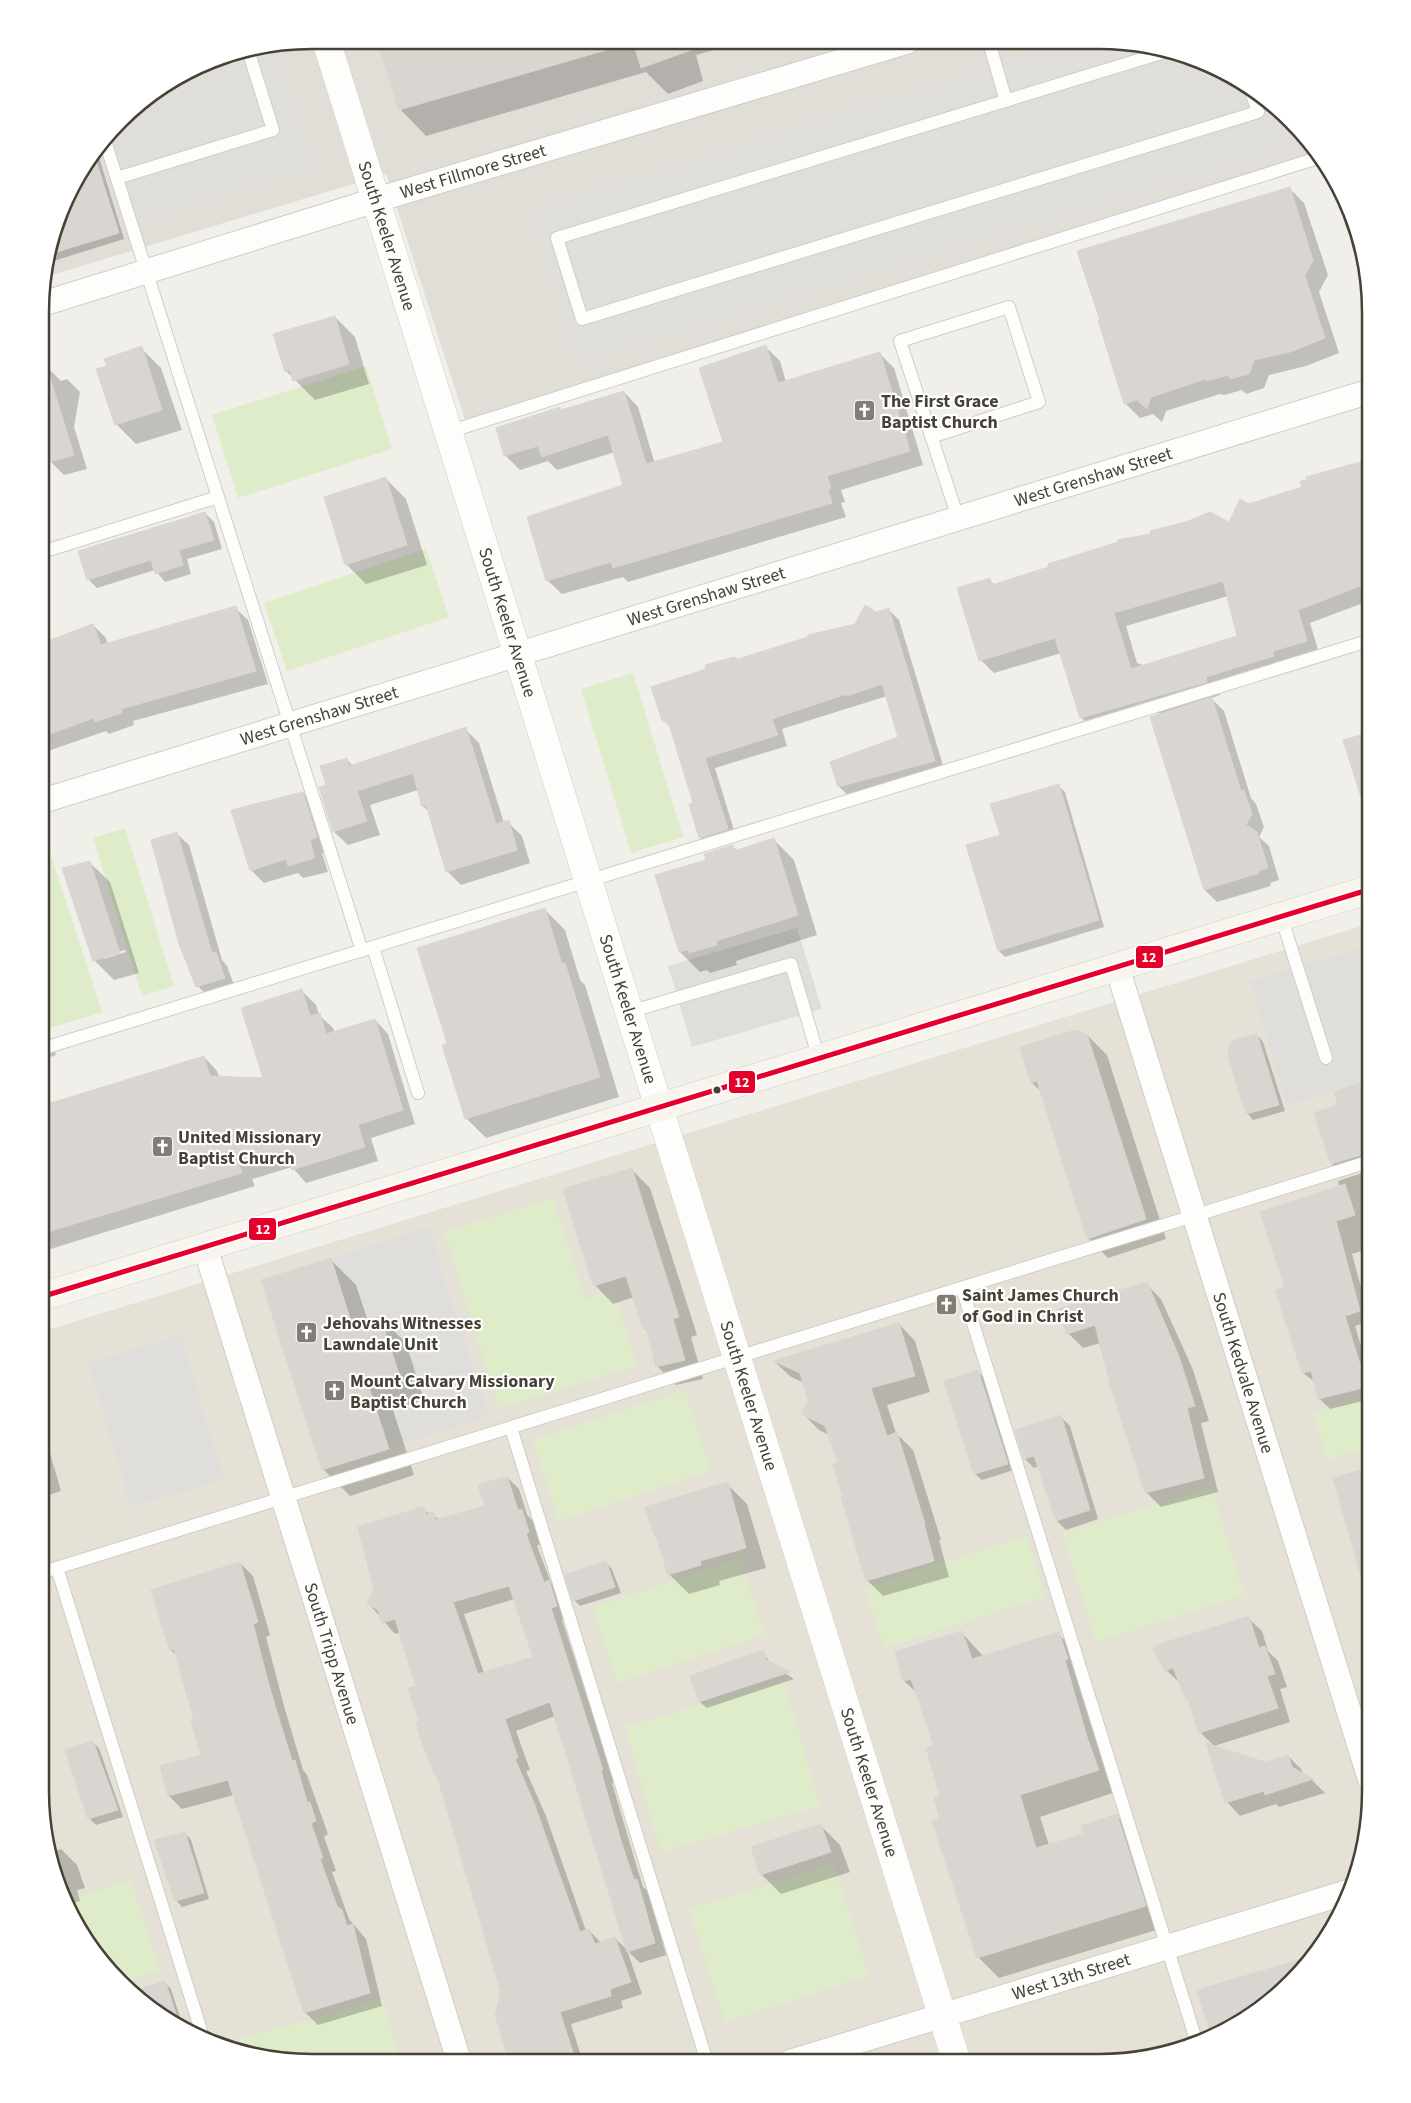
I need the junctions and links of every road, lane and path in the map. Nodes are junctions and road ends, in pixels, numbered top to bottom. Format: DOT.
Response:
graph roads {
  1 [pos="329,49"];
  2 [pos="883,49"];
  3 [pos="990,49"];
  4 [pos="1155,55"];
  5 [pos="250,56"];
  6 [pos="1254,99"];
  7 [pos="1006,101"];
  8 [pos="107,147"];
  9 [pos="1313,159"];
  10 [pos="117,178"];
  11 [pos="376,200"];
  12 [pos="146,271"];
  13 [pos="49,302"];
  14 [pos="1362,394"];
  15 [pos="448,432"];
  16 [pos="931,437"];
  17 [pos="218,497"];
  18 [pos="958,518"];
  19 [pos="49,550"];
  20 [pos="1362,643"];
  21 [pos="517,654"];
  22 [pos="290,725"];
  23 [pos="49,799"];
  24 [pos="588,881"];
  25 [pos="1362,892"];
  26 [pos="1281,916"];
  27 [pos="368,949"];
  28 [pos="1117,966"];
  29 [pos="629,1012"];
  30 [pos="49,1047"];
  31 [pos="819,1058"];
  32 [pos="1326,1058"];
  33 [pos="418,1093"];
  34 [pos="659,1108"];
  35 [pos="1362,1164"];
  36 [pos="1195,1215"];
  37 [pos="205,1247"];
  38 [pos="962,1288"];
  39 [pos="49,1296"];
  40 [pos="737,1358"];
  41 [pos="511,1428"];
  42 [pos="283,1498"];
  43 [pos="56,1568"];
  44 [pos="49,1570"];
  45 [pos="1362,1753"];
  46 [pos="1341,1894"];
  47 [pos="1167,1947"];
  48 [pos="942,2016"];
  49 [pos="201,2029"];
  50 [pos="1195,2036"];
  51 [pos="458,2054"];
  52 [pos="705,2054"];
  53 [pos="816,2054"];
  54 [pos="954,2054"];
  1 -- 11 [label="street, South Keeler Avenue"];
  2 -- 11 [label="street, West Fillmore Street"];
  3 -- 7 [label="lane"];
  4 -- 7 [label="lane"];
  5 -- 10 [label="lane"];
  6 -- 7 [label="lane"];
  8 -- 10 [label="lane"];
  9 -- 15 [label="lane"];
  10 -- 12 [label="lane"];
  11 -- 12 [label="street, West Fillmore Street"];
  11 -- 15 [label="street, South Keeler Avenue"];
  12 -- 13 [label="street, West Fillmore Street"];
  12 -- 17 [label="lane"];
  14 -- 18 [label="street, West Grenshaw Street"];
  15 -- 21 [label="street, South Keeler Avenue"];
  16 -- 16 [label="lane"];
  16 -- 18 [label="lane"];
  17 -- 19 [label="lane"];
  17 -- 22 [label="lane"];
  18 -- 21 [label="street, West Grenshaw Street"];
  20 -- 24 [label="lane"];
  21 -- 22 [label="street, West Grenshaw Street"];
  21 -- 24 [label="street, South Keeler Avenue"];
  22 -- 23 [label="street, West Grenshaw Street"];
  22 -- 27 [label="lane"];
  24 -- 27 [label="lane"];
  24 -- 29 [label="street, South Keeler Avenue"];
  25 -- 26 [label="main road"];
  26 -- 28 [label="main road"];
  26 -- 32 [label="lane"];
  27 -- 30 [label="lane"];
  27 -- 33 [label="lane"];
  28 -- 31 [label="main road"];
  28 -- 36 [label="street, South Kedvale Avenue"];
  29 -- 31 [label="lane"];
  29 -- 34 [label="street, South Keeler Avenue"];
  31 -- 34 [label="main road"];
  34 -- 37 [label="main road"];
  34 -- 40 [label="street, South Keeler Avenue"];
  35 -- 36 [label="lane"];
  36 -- 38 [label="lane"];
  36 -- 45 [label="street, South Kedvale Avenue"];
  37 -- 39 [label="main road"];
  37 -- 42 [label="street, South Tripp Avenue"];
  38 -- 40 [label="lane"];
  38 -- 47 [label="lane"];
  40 -- 41 [label="lane"];
  40 -- 48 [label="street, South Keeler Avenue"];
  41 -- 42 [label="lane"];
  41 -- 52 [label="lane"];
  42 -- 43 [label="lane"];
  42 -- 51 [label="street, South Tripp Avenue"];
  43 -- 44 [label="lane"];
  43 -- 49 [label="lane"];
  46 -- 47 [label="street, West 13th Street"];
  47 -- 48 [label="street, West 13th Street"];
  47 -- 50 [label="lane"];
  48 -- 53 [label="street, West 13th Street"];
  48 -- 54 [label="street, South Keeler Avenue"];
}
